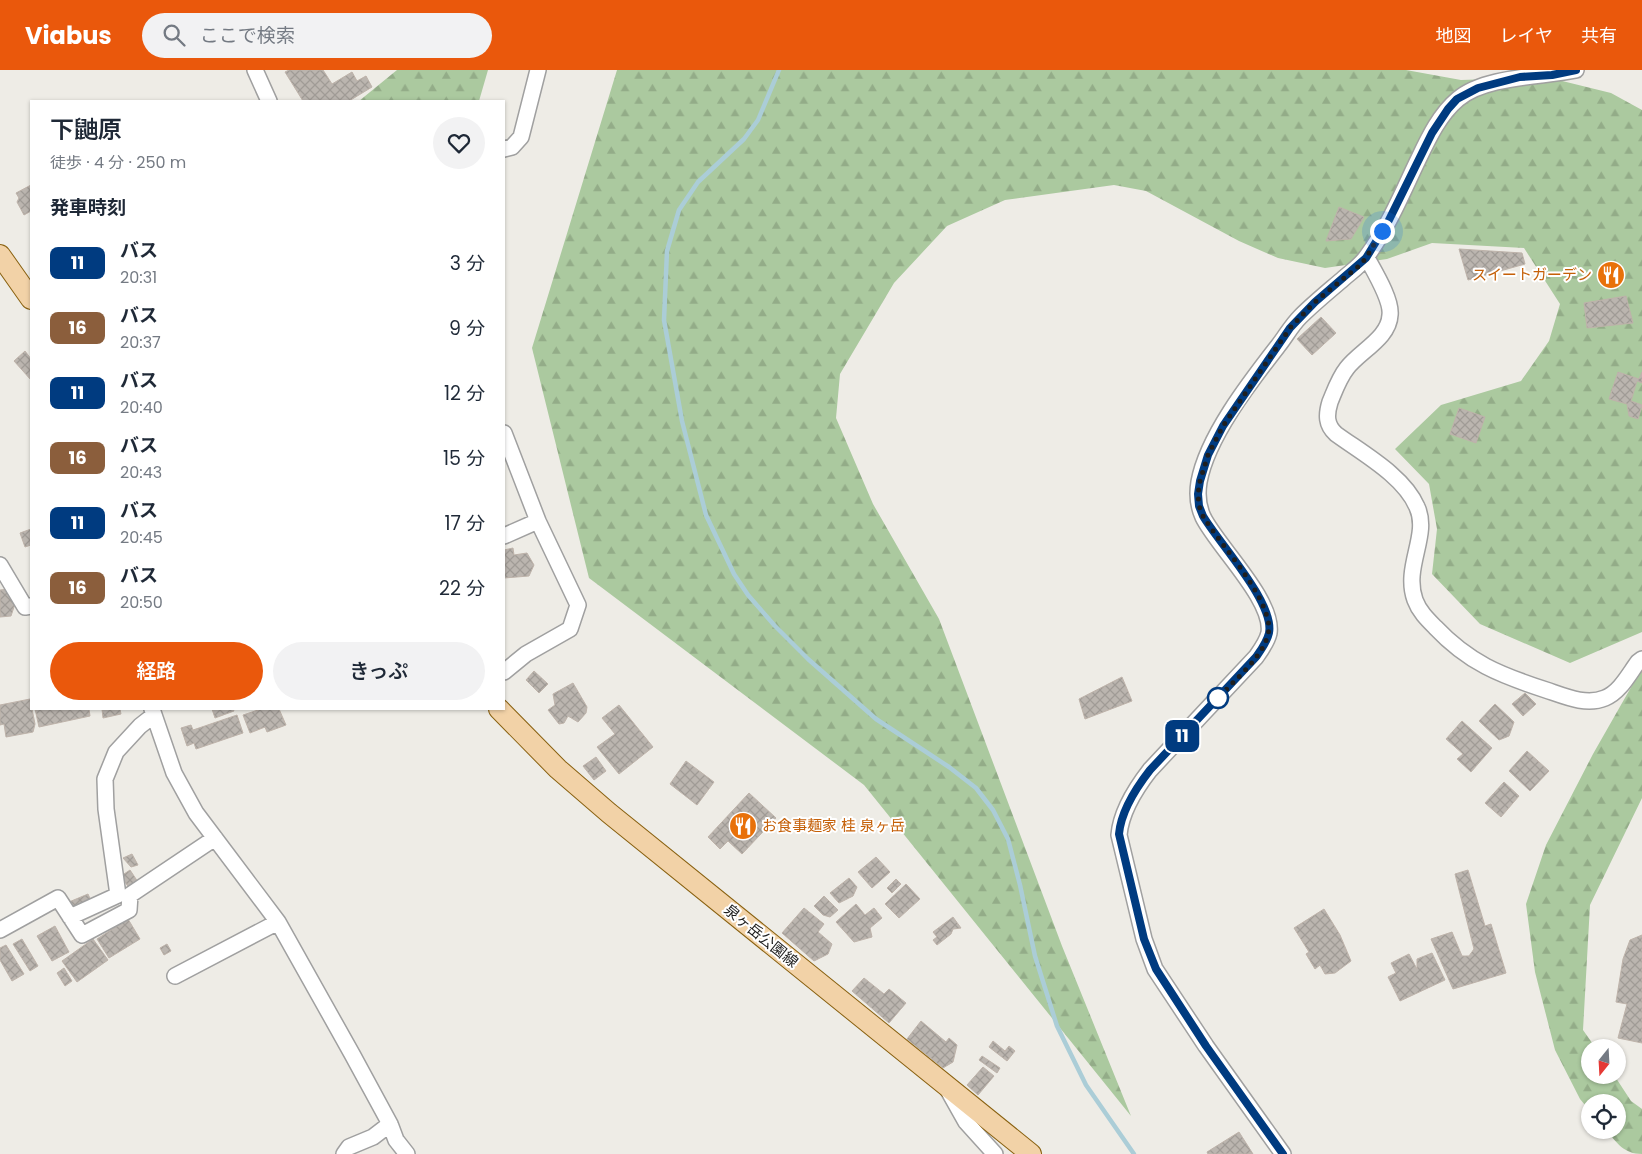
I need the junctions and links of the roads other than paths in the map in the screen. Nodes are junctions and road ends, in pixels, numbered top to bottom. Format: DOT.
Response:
graph roads {
  1 [pos="255,70"];
  2 [pos="538,70"];
  3 [pos="1576,70"];
  4 [pos="269,100"];
  5 [pos="505,149"];
  6 [pos="0,254"];
  7 [pos="1366,258"];
  8 [pos="30,298"];
  9 [pos="505,436"];
  10 [pos="538,520"];
  11 [pos="505,536"];
  12 [pos="0,565"];
  13 [pos="30,606"];
  14 [pos="1642,659"];
  15 [pos="505,671"];
  16 [pos="500,710"];
  17 [pos="153,712"];
  18 [pos="215,838"];
  19 [pos="70,917"];
  20 [pos="278,922"];
  21 [pos="0,930"];
  22 [pos="175,976"];
  23 [pos="946,1087"];
  24 [pos="390,1124"];
  25 [pos="344,1154"];
  26 [pos="407,1154"];
  27 [pos="994,1154"];
  28 [pos="1031,1154"];
  29 [pos="1283,1154"];
  1 -- 4 [label="street"];
  2 -- 5 [label="street"];
  3 -- 7 [label="street"];
  6 -- 8 [label="main road"];
  7 -- 14 [label="street"];
  7 -- 29 [label="street"];
  9 -- 10 [label="street"];
  10 -- 11 [label="street"];
  10 -- 15 [label="street"];
  12 -- 13 [label="street"];
  16 -- 23 [label="main road, 泉ヶ岳公園線"];
  17 -- 18 [label="street"];
  17 -- 19 [label="street"];
  18 -- 19 [label="street"];
  18 -- 20 [label="street"];
  19 -- 21 [label="street"];
  20 -- 22 [label="street"];
  20 -- 24 [label="street"];
  23 -- 27 [label="street"];
  23 -- 28 [label="main road, 泉ヶ岳公園線"];
  24 -- 25 [label="street"];
  24 -- 26 [label="street"];
}
